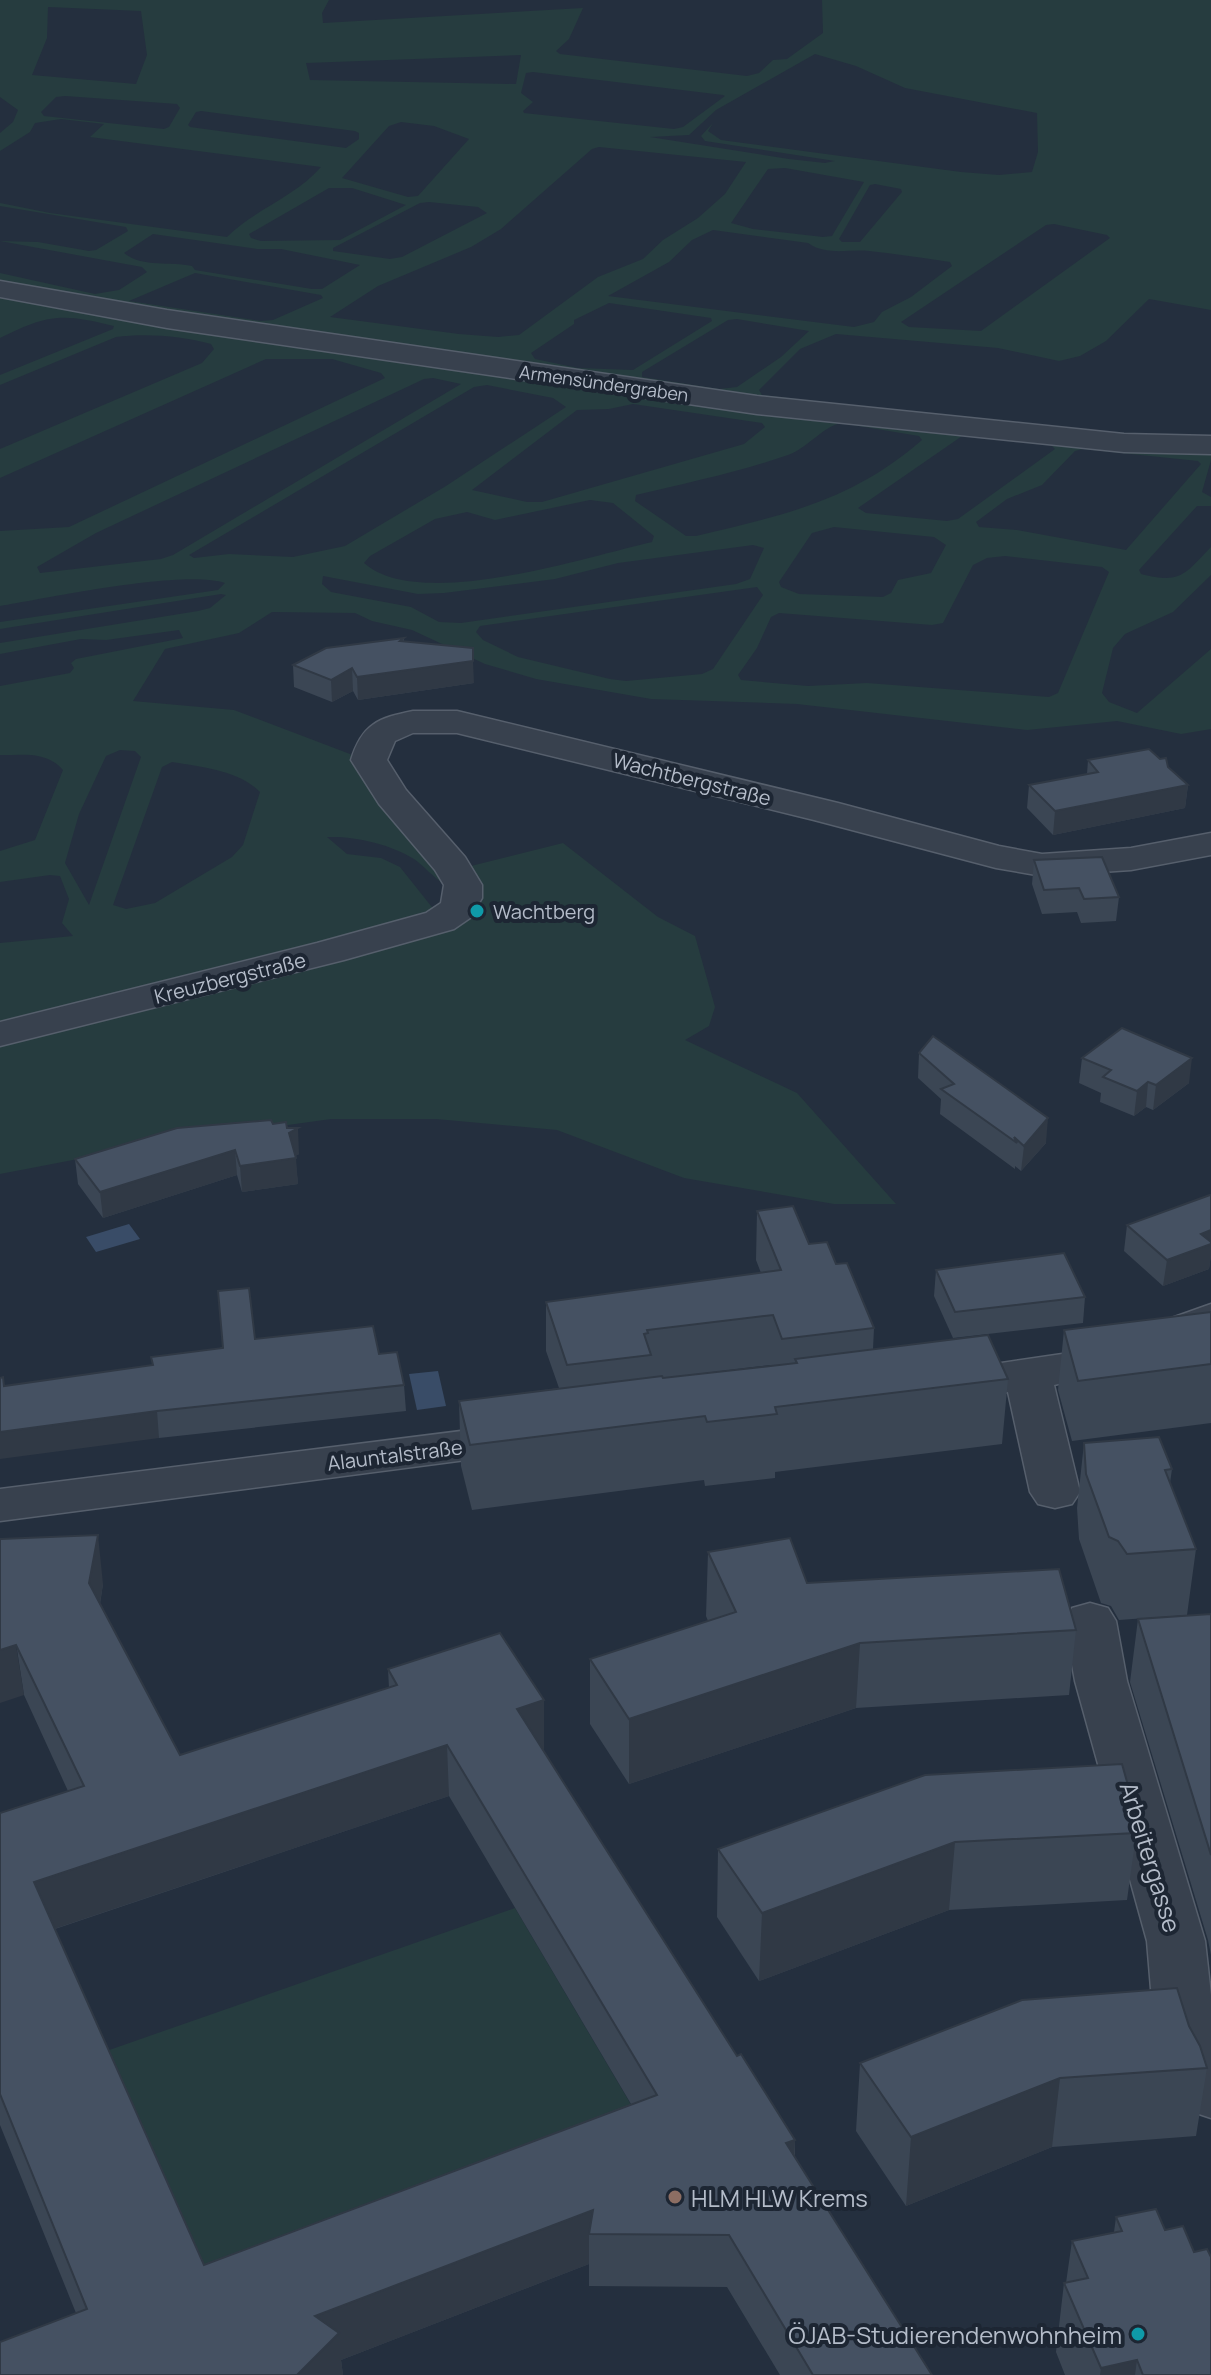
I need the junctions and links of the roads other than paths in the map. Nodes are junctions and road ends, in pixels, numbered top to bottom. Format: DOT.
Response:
graph roads {
  1 [pos="0,289"];
  2 [pos="1211,445"];
  3 [pos="1211,844"];
  4 [pos="456,910"];
  5 [pos="0,1034"];
  6 [pos="1211,1318"];
  7 [pos="1028,1376"];
  8 [pos="906,1391"];
  9 [pos="565,1434"];
  10 [pos="1055,1492"];
  11 [pos="0,1505"];
  12 [pos="1090,1621"];
  13 [pos="1211,2094"];
  1 -- 2 [label="street, Armensündergraben"];
  3 -- 4 [label="street, Wachtbergstraße"];
  4 -- 5 [label="street, Kreuzbergstraße"];
  6 -- 7 [label="street"];
  7 -- 8 [label="street"];
  7 -- 10 [label="street"];
  9 -- 11 [label="street, Alauntalstraße"];
  12 -- 13 [label="street, Arbeitergasse"];
}
